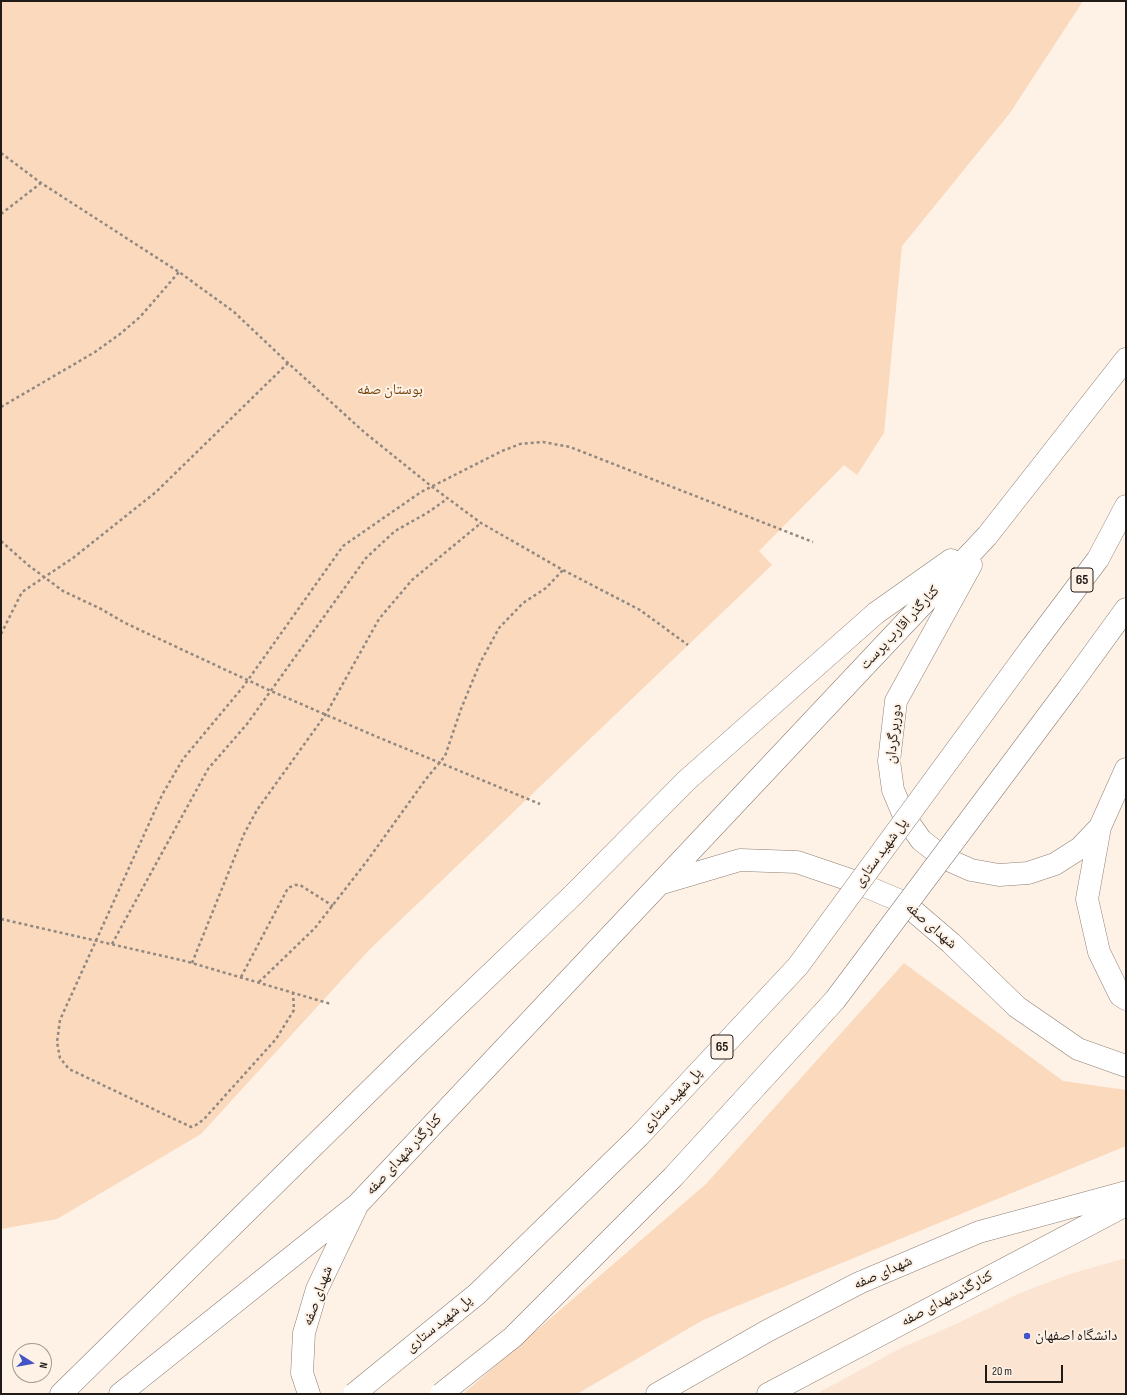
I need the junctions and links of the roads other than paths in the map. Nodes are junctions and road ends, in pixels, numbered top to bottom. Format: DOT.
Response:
graph roads {
  1 [pos="1126,359"];
  2 [pos="1126,506"];
  3 [pos="987,536"];
  4 [pos="1126,609"];
  5 [pos="1126,769"];
  6 [pos="1100,827"];
  7 [pos="659,884"];
  8 [pos="1126,999"];
  9 [pos="1126,1066"];
  10 [pos="1126,1192"];
  11 [pos="358,1204"];
  12 [pos="1126,1205"];
  13 [pos="61,1394"];
  14 [pos="120,1394"];
  15 [pos="309,1394"];
  16 [pos="354,1394"];
  17 [pos="441,1394"];
  18 [pos="657,1394"];
  19 [pos="768,1394"];
  1 -- 3 [label="main road, کنارگذر اقارب پرست"];
  2 -- 16 [label="main road, پل شهید ستاری / 65, bridge"];
  3 -- 6 [label="main road, دوربرگردان"];
  3 -- 7 [label="main road, کنارگذر اقارب پرست"];
  3 -- 13 [label="main road"];
  4 -- 17 [label="main road, bridge"];
  5 -- 6 [label="main road"];
  6 -- 8 [label="main road"];
  7 -- 9 [label="main road, شهدای صفه"];
  7 -- 11 [label="main road, کنارگذر شهدای صفه"];
  10 -- 18 [label="main road, شهدای صفه"];
  11 -- 14 [label="main road, کنارگذر شهدای صفه"];
  11 -- 15 [label="main road, شهدای صفه"];
  12 -- 19 [label="main road, کنارگذرشهدای صفه"];
}
